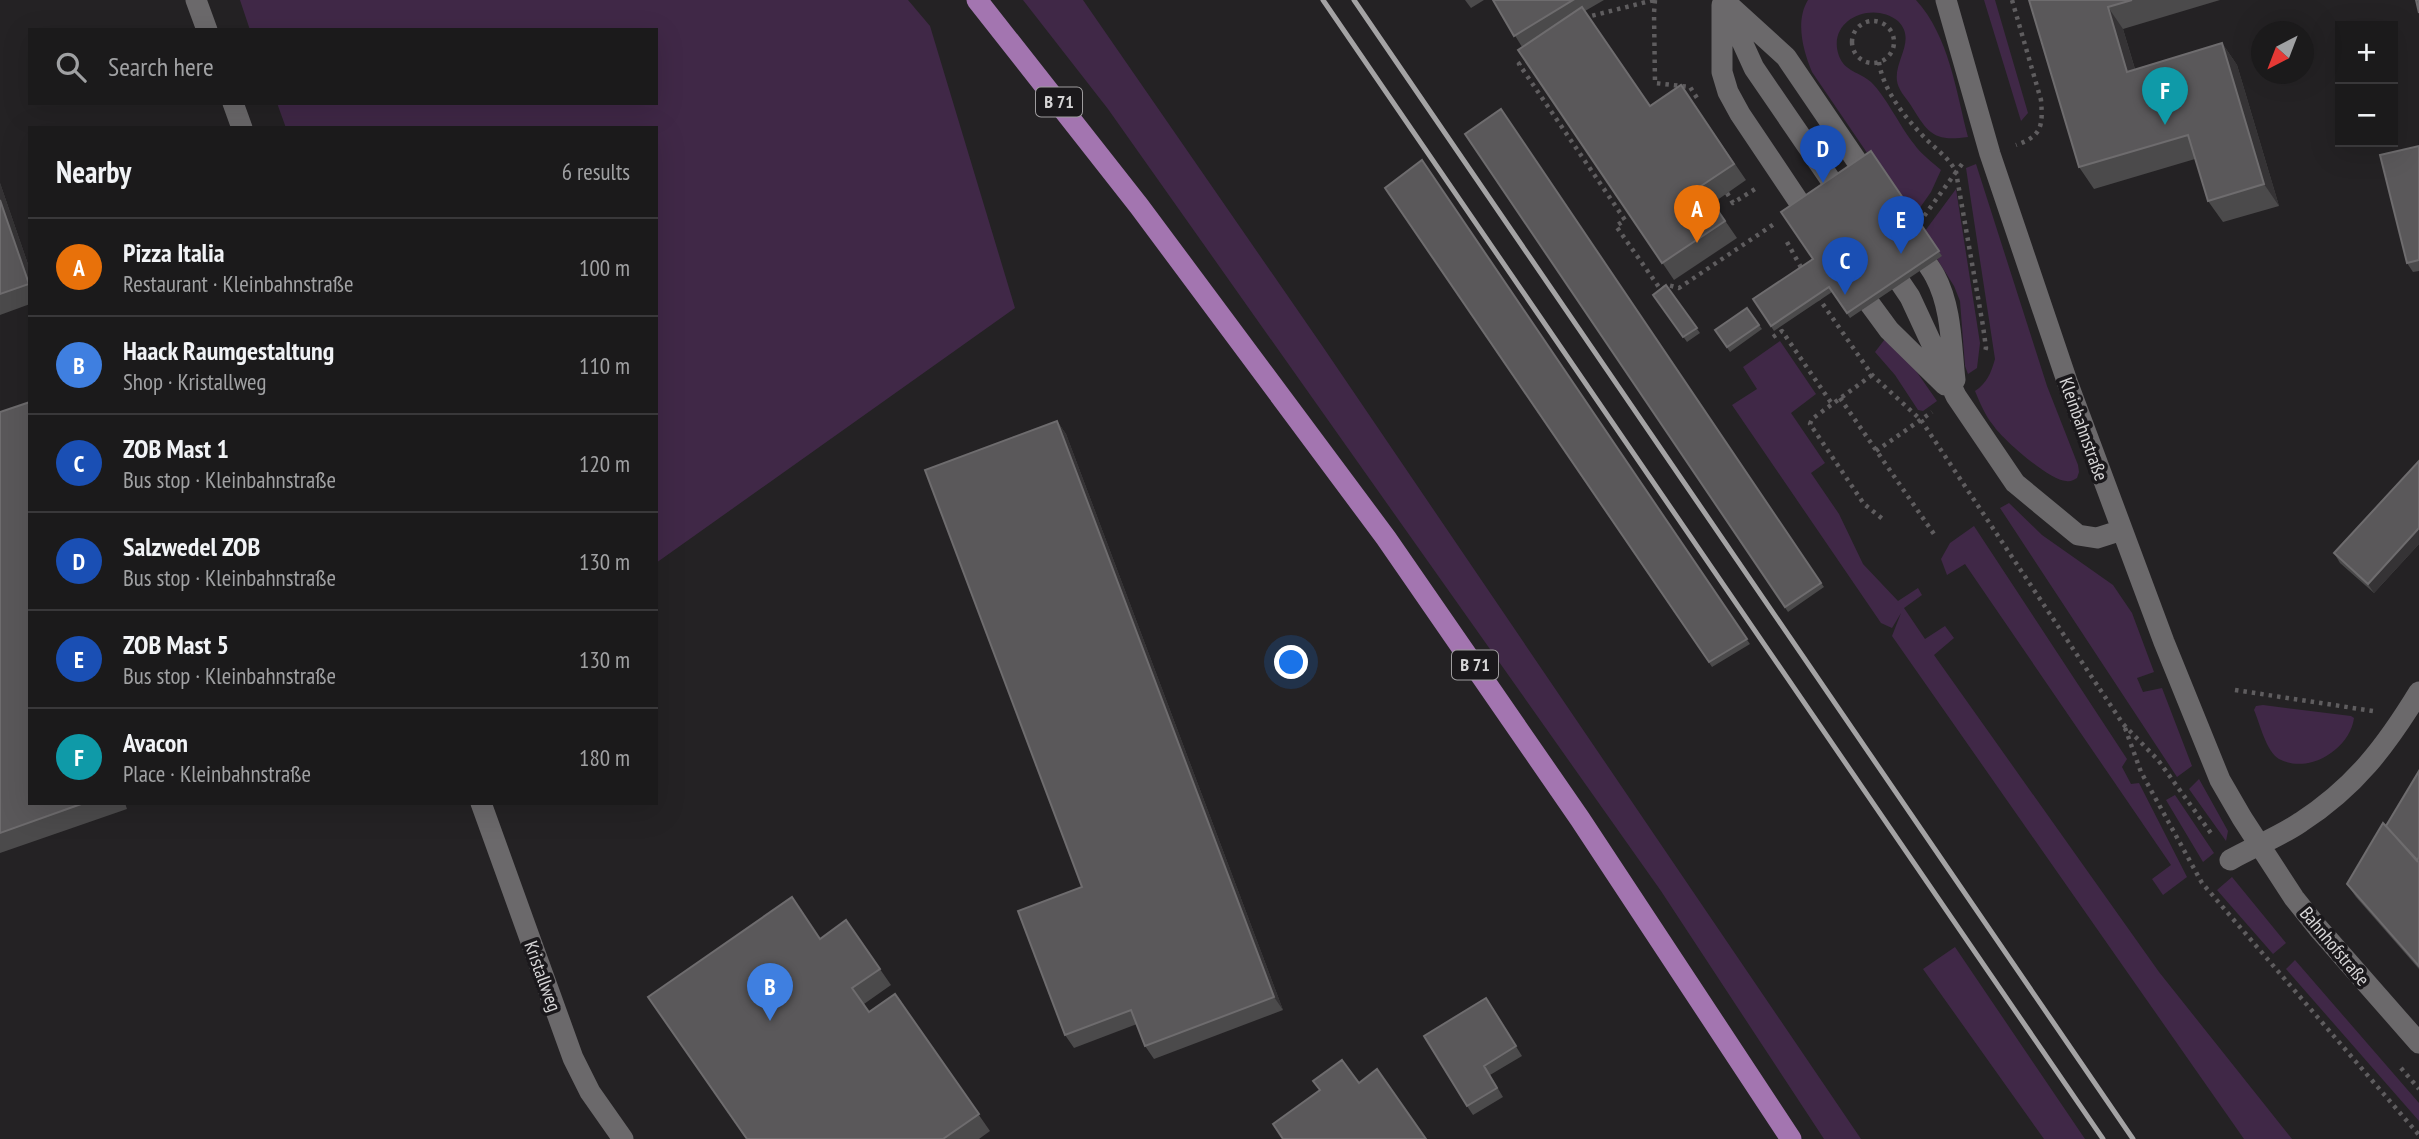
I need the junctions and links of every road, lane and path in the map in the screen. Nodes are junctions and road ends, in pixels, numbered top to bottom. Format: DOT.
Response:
graph roads {
  1 [pos="196,0"];
  2 [pos="977,0"];
  3 [pos="1654,0"];
  4 [pos="1723,0"];
  5 [pos="1946,0"];
  6 [pos="2012,0"];
  7 [pos="1581,23"];
  8 [pos="206,28"];
  9 [pos="1530,57"];
  10 [pos="1879,62"];
  11 [pos="234,105"];
  12 [pos="241,126"];
  13 [pos="1990,154"];
  14 [pos="1956,172"];
  15 [pos="1758,187"];
  16 [pos="1727,193"];
  17 [pos="1885,203"];
  18 [pos="1631,216"];
  19 [pos="1625,220"];
  20 [pos="1777,222"];
  21 [pos="1860,223"];
  22 [pos="1912,227"];
  23 [pos="1822,236"];
  24 [pos="1874,243"];
  25 [pos="1843,266"];
  26 [pos="1811,286"];
  27 [pos="1773,337"];
  28 [pos="1983,359"];
  29 [pos="1872,374"];
  30 [pos="1956,397"];
  31 [pos="1840,398"];
  32 [pos="1832,404"];
  33 [pos="1921,420"];
  34 [pos="1876,451"];
  35 [pos="1884,520"];
  36 [pos="2122,530"];
  37 [pos="1936,537"];
  38 [pos="2235,690"];
  39 [pos="2419,692"];
  40 [pos="2374,711"];
  41 [pos="2123,724"];
  42 [pos="2179,787"];
  43 [pos="482,805"];
  44 [pos="2259,844"];
  45 [pos="2230,860"];
  46 [pos="2419,1043"];
  47 [pos="2419,1135"];
  48 [pos="623,1139"];
  49 [pos="1791,1139"];
  1 -- 8 [label="street"];
  2 -- 49 [label="main road, B 71"];
  3 -- 7 [label="path"];
  4 -- 17 [label="street"];
  4 -- 21 [label="street"];
  4 -- 23 [label="street"];
  5 -- 13 [label="street, Kleinbahnstraße"];
  6 -- 13 [label="path"];
  9 -- 19 [label="path"];
  10 -- 10 [label="path"];
  10 -- 14 [label="path"];
  11 -- 12 [label="street"];
  13 -- 14 [label="path"];
  13 -- 36 [label="street, Kleinbahnstraße"];
  14 -- 22 [label="path"];
  14 -- 28 [label="path"];
  15 -- 16 [label="path"];
  18 -- 19 [label="path"];
  19 -- 20 [label="path"];
  22 -- 30 [label="street"];
  24 -- 30 [label="street"];
  25 -- 30 [label="street"];
  26 -- 29 [label="path"];
  27 -- 32 [label="path"];
  29 -- 31 [label="path"];
  29 -- 33 [label="path"];
  30 -- 33 [label="path"];
  30 -- 36 [label="street"];
  31 -- 32 [label="path"];
  31 -- 34 [label="path"];
  32 -- 35 [label="path"];
  33 -- 34 [label="path"];
  33 -- 41 [label="path"];
  34 -- 37 [label="path"];
  36 -- 44 [label="street, Kleinbahnstraße"];
  38 -- 40 [label="path"];
  39 -- 44 [label="street"];
  41 -- 42 [label="path"];
  41 -- 47 [label="path"];
  43 -- 48 [label="street, Kristallweg"];
  44 -- 45 [label="street"];
  44 -- 46 [label="street, Bahnhofstraße"];
}
